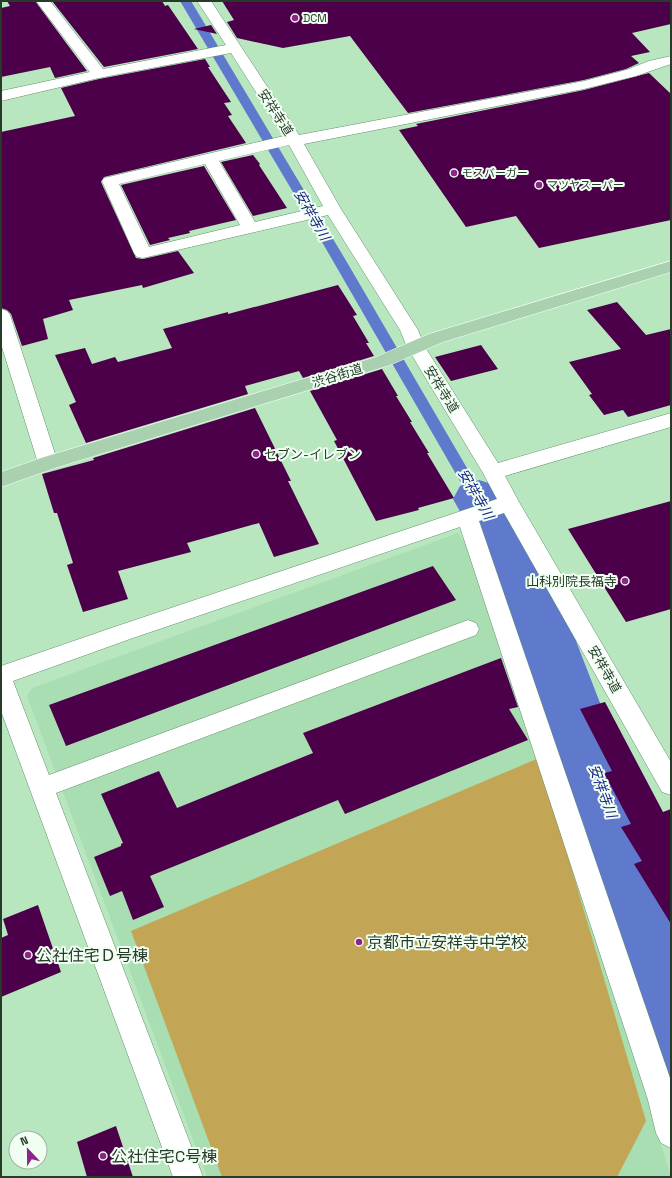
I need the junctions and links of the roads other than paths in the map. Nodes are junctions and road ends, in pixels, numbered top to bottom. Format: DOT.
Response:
graph roads {
  1 [pos="43,1"];
  2 [pos="204,1"];
  3 [pos="234,48"];
  4 [pos="664,66"];
  5 [pos="99,74"];
  6 [pos="1,96"];
  7 [pos="294,140"];
  8 [pos="209,158"];
  9 [pos="333,210"];
  10 [pos="250,228"];
  11 [pos="671,266"];
  12 [pos="1,314"];
  13 [pos="412,349"];
  14 [pos="9,369"];
  15 [pos="671,420"];
  16 [pos="48,463"];
  17 [pos="493,472"];
  18 [pos="1,480"];
  19 [pos="509,503"];
  20 [pos="467,516"];
  21 [pos="468,629"];
  22 [pos="1,678"];
  23 [pos="671,784"];
  24 [pos="42,788"];
  25 [pos="671,1134"];
  26 [pos="188,1177"];
  1 -- 5 [label="street"];
  2 -- 3 [label="street, 安祥寺道"];
  3 -- 5 [label="street"];
  3 -- 7 [label="street, 安祥寺道"];
  4 -- 7 [label="street"];
  5 -- 6 [label="street"];
  7 -- 8 [label="street"];
  7 -- 9 [label="street, 安祥寺道"];
  8 -- 10 [label="street"];
  8 -- 10 [label="street"];
  9 -- 10 [label="street"];
  9 -- 13 [label="street, 安祥寺道"];
  11 -- 13 [label="main road, 渋谷街道"];
  12 -- 14 [label="street"];
  13 -- 16 [label="main road, 渋谷街道"];
  13 -- 17 [label="street, 安祥寺道"];
  14 -- 16 [label="street"];
  15 -- 17 [label="street"];
  16 -- 18 [label="main road, 渋谷街道"];
  17 -- 19 [label="street, 安祥寺道"];
  19 -- 20 [label="street"];
  19 -- 23 [label="street, 安祥寺道"];
  20 -- 22 [label="street"];
  20 -- 25 [label="street"];
  21 -- 24 [label="street"];
  22 -- 24 [label="street"];
  24 -- 26 [label="street"];
}
